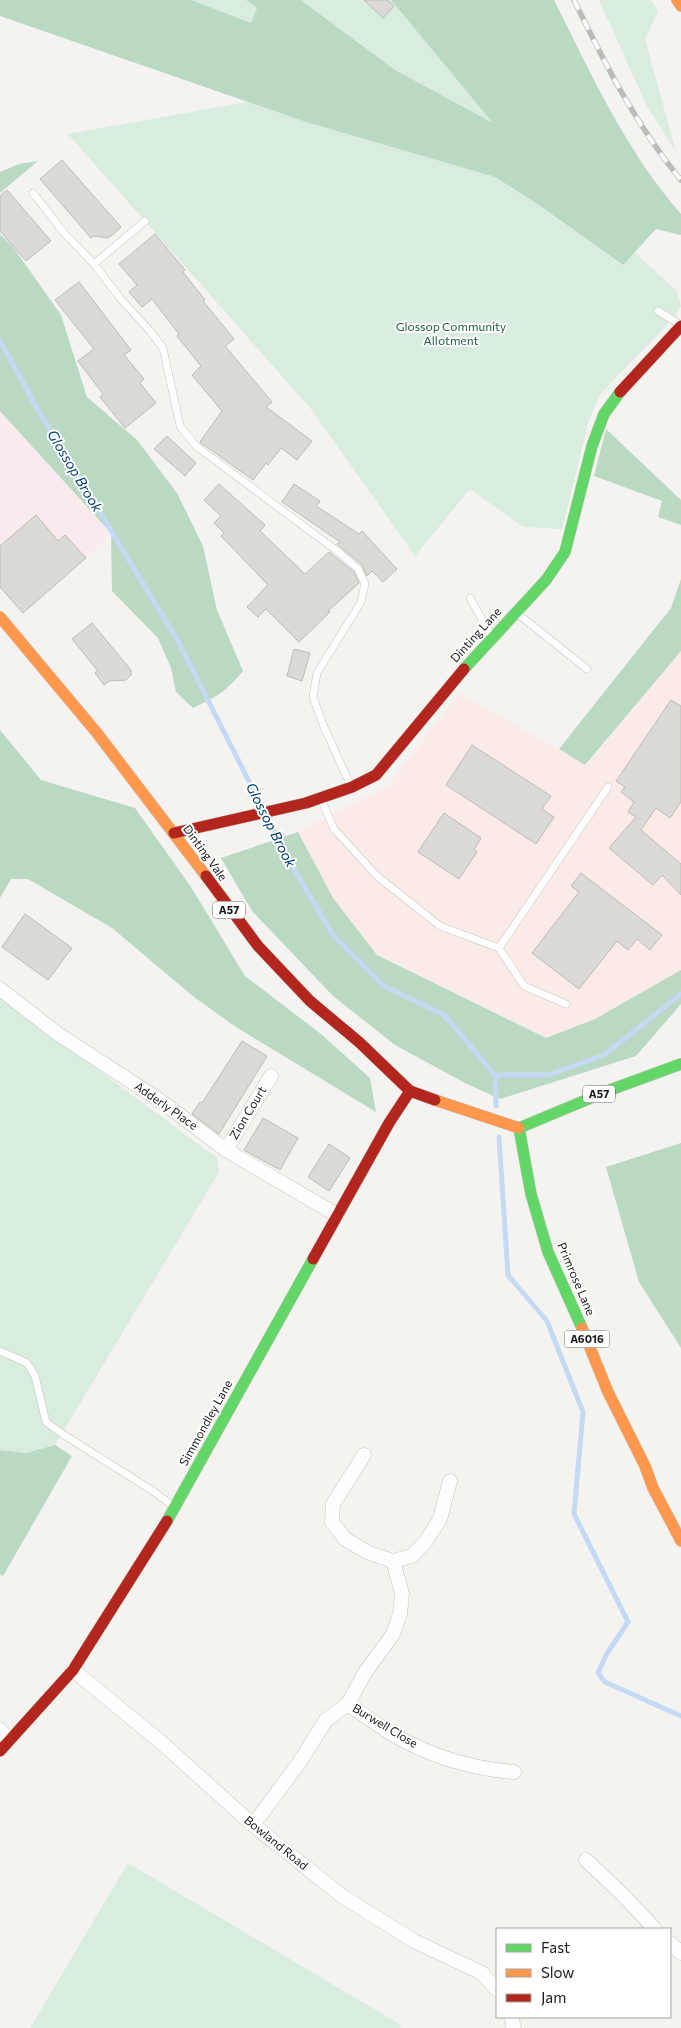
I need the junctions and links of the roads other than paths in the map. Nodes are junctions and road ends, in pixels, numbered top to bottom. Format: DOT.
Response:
graph roads {
  1 [pos="677,0"];
  2 [pos="681,6"];
  3 [pos="33,193"];
  4 [pos="145,222"];
  5 [pos="94,264"];
  6 [pos="658,311"];
  7 [pos="681,326"];
  8 [pos="470,598"];
  9 [pos="516,612"];
  10 [pos="0,617"];
  11 [pos="492,638"];
  12 [pos="587,669"];
  13 [pos="352,787"];
  14 [pos="608,787"];
  15 [pos="320,798"];
  16 [pos="174,833"];
  17 [pos="499,948"];
  18 [pos="0,989"];
  19 [pos="566,1004"];
  20 [pos="681,1064"];
  21 [pos="271,1076"];
  22 [pos="410,1090"];
  23 [pos="519,1128"];
  24 [pos="226,1150"];
  25 [pos="336,1215"];
  26 [pos="0,1352"];
  27 [pos="364,1454"];
  28 [pos="450,1481"];
  29 [pos="175,1508"];
  30 [pos="681,1541"];
  31 [pos="393,1561"];
  32 [pos="73,1670"];
  33 [pos="348,1704"];
  34 [pos="5,1734"];
  35 [pos="0,1751"];
  36 [pos="514,1772"];
  37 [pos="253,1825"];
  38 [pos="586,1860"];
  39 [pos="654,1928"];
  40 [pos="671,1944"];
  41 [pos="681,1953"];
  42 [pos="496,1989"];
  1 -- 2 [label="street"];
  3 -- 5 [label="lane"];
  4 -- 5 [label="lane"];
  5 -- 13 [label="lane"];
  6 -- 7 [label="lane"];
  7 -- 9 [label="street, Dinting Lane"];
  8 -- 11 [label="lane"];
  9 -- 11 [label="street, Dinting Lane"];
  9 -- 12 [label="lane"];
  10 -- 16 [label="street, Dinting Vale / A57"];
  11 -- 13 [label="street, Dinting Lane"];
  13 -- 15 [label="street, Dinting Lane"];
  14 -- 17 [label="lane"];
  15 -- 16 [label="street, Dinting Lane"];
  15 -- 17 [label="lane"];
  16 -- 22 [label="street, Dinting Vale / A57"];
  17 -- 19 [label="lane"];
  18 -- 24 [label="street, Adderly Place"];
  20 -- 23 [label="street, A57"];
  21 -- 24 [label="street, Zion Court"];
  22 -- 23 [label="street, Dinting Vale / A57"];
  22 -- 25 [label="street, Simmondley Lane"];
  23 -- 30 [label="street, Primrose Lane / A6016"];
  24 -- 25 [label="street, Adderly Place"];
  25 -- 29 [label="street, Simmondley Lane"];
  26 -- 29 [label="lane"];
  27 -- 31 [label="street"];
  28 -- 31 [label="street"];
  29 -- 32 [label="street, Simmondley Lane"];
  31 -- 33 [label="street"];
  32 -- 34 [label="street, Simmondley Lane"];
  32 -- 37 [label="street, Bowland Road"];
  33 -- 36 [label="street, Burwell Close"];
  33 -- 37 [label="street, Burwell Close"];
  34 -- 35 [label="street, Simmondley Lane"];
  37 -- 42 [label="street, Bowland Road"];
  38 -- 39 [label="street"];
  40 -- 41 [label="street"];
}
